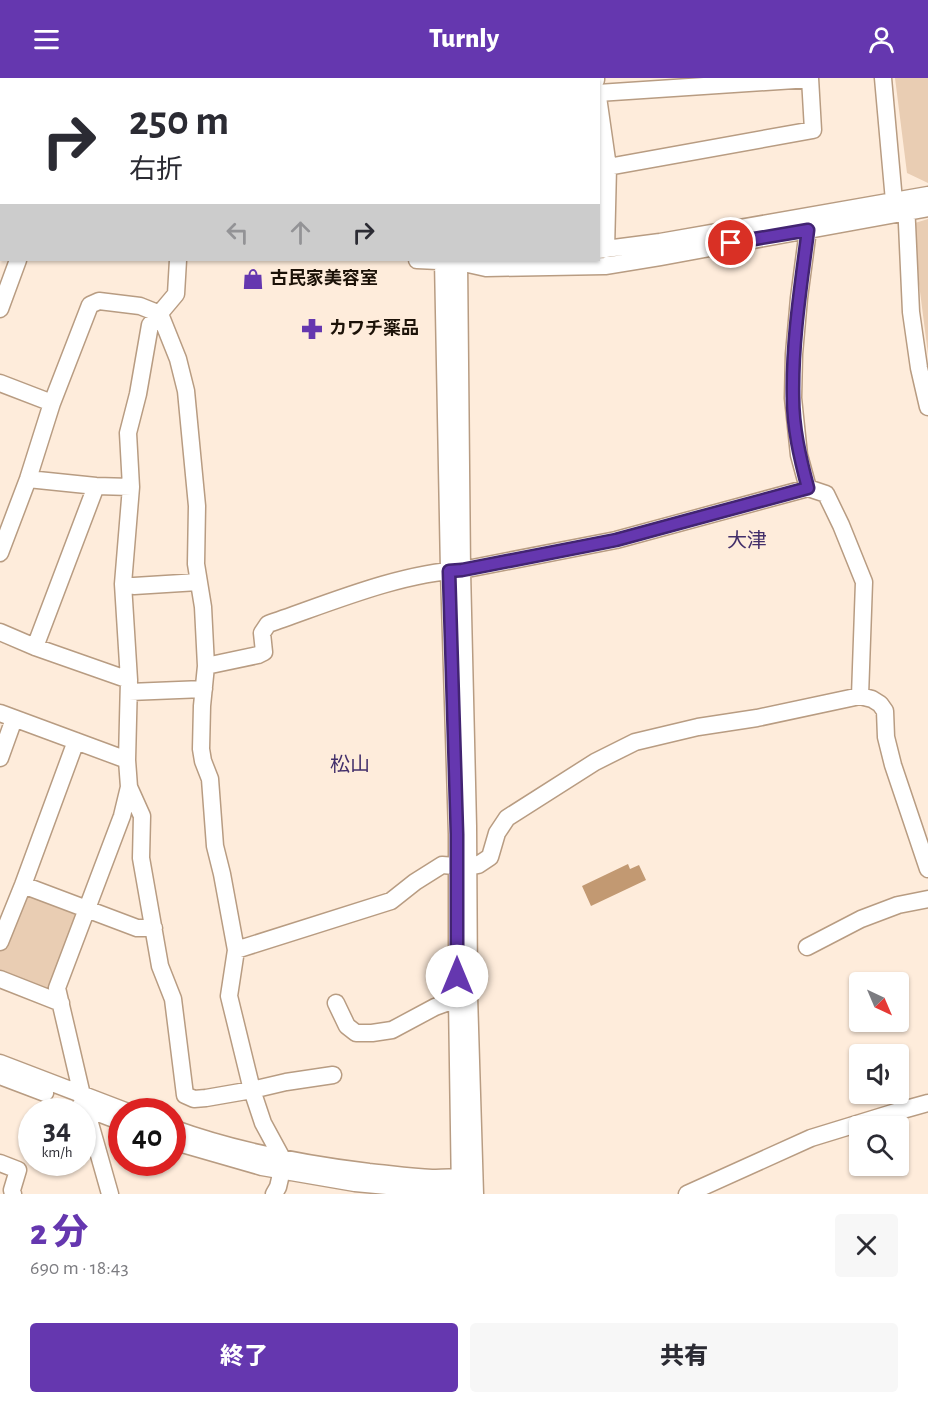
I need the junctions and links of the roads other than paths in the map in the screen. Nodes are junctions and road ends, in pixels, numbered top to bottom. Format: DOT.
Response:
graph roads {
  1 [pos="810,78"];
  2 [pos="883,78"];
  3 [pos="600,95"];
  4 [pos="600,124"];
  5 [pos="603,167"];
  6 [pos="928,195"];
  7 [pos="901,207"];
  8 [pos="928,208"];
  9 [pos="808,230"];
  10 [pos="602,250"];
  11 [pos="18,261"];
  12 [pos="178,261"];
  13 [pos="455,261"];
  14 [pos="0,309"];
  15 [pos="160,314"];
  16 [pos="0,383"];
  17 [pos="52,403"];
  18 [pos="928,407"];
  19 [pos="28,479"];
  20 [pos="96,486"];
  21 [pos="131,487"];
  22 [pos="808,488"];
  23 [pos="0,553"];
  24 [pos="455,570"];
  25 [pos="198,582"];
  26 [pos="123,584"];
  27 [pos="0,632"];
  28 [pos="35,647"];
  29 [pos="206,666"];
  30 [pos="129,686"];
  31 [pos="204,689"];
  32 [pos="860,696"];
  33 [pos="7,716"];
  34 [pos="76,741"];
  35 [pos="0,758"];
  36 [pos="127,760"];
  37 [pos="129,787"];
  38 [pos="462,866"];
  39 [pos="928,869"];
  40 [pos="23,885"];
  41 [pos="928,899"];
  42 [pos="87,909"];
  43 [pos="154,928"];
  44 [pos="0,942"];
  45 [pos="807,947"];
  46 [pos="236,950"];
  47 [pos="0,979"];
  48 [pos="457,999"];
  49 [pos="336,1003"];
  50 [pos="61,1004"];
  51 [pos="0,1063"];
  52 [pos="333,1075"];
  53 [pos="0,1076"];
  54 [pos="252,1090"];
  55 [pos="71,1098"];
  56 [pos="75,1098"];
  57 [pos="83,1098"];
  58 [pos="928,1103"];
  59 [pos="186,1132"];
  60 [pos="96,1144"];
  61 [pos="186,1146"];
  62 [pos="0,1163"];
  63 [pos="282,1164"];
  64 [pos="466,1188"];
  65 [pos="13,1194"];
  66 [pos="110,1194"];
  67 [pos="274,1194"];
  68 [pos="687,1194"];
  1 -- 3 [label="street"];
  1 -- 5 [label="street"];
  2 -- 7 [label="street"];
  4 -- 5 [label="street"];
  5 -- 10 [label="street"];
  6 -- 7 [label="street"];
  7 -- 8 [label="street"];
  7 -- 9 [label="street"];
  7 -- 10 [label="street"];
  7 -- 18 [label="street"];
  9 -- 13 [label="street"];
  9 -- 22 [label="street"];
  11 -- 14 [label="street"];
  12 -- 15 [label="street"];
  13 -- 24 [label="street"];
  15 -- 17 [label="street"];
  15 -- 21 [label="street"];
  15 -- 25 [label="street"];
  16 -- 17 [label="street"];
  17 -- 19 [label="street"];
  19 -- 20 [label="street"];
  19 -- 23 [label="street"];
  20 -- 21 [label="street"];
  20 -- 28 [label="street"];
  21 -- 26 [label="street"];
  22 -- 24 [label="street"];
  22 -- 32 [label="street"];
  24 -- 29 [label="street"];
  24 -- 38 [label="street"];
  25 -- 26 [label="street"];
  25 -- 29 [label="street"];
  26 -- 30 [label="street"];
  27 -- 28 [label="street"];
  28 -- 30 [label="street"];
  29 -- 31 [label="street"];
  30 -- 31 [label="street"];
  30 -- 36 [label="street"];
  31 -- 46 [label="street"];
  32 -- 38 [label="street"];
  32 -- 39 [label="street"];
  33 -- 34 [label="street"];
  33 -- 35 [label="street"];
  34 -- 36 [label="street"];
  34 -- 40 [label="street"];
  36 -- 37 [label="street"];
  37 -- 42 [label="street"];
  37 -- 43 [label="street"];
  38 -- 46 [label="street"];
  38 -- 48 [label="street"];
  38 -- 64 [label="street"];
  40 -- 42 [label="street"];
  40 -- 44 [label="street"];
  41 -- 45 [label="street"];
  42 -- 43 [label="street"];
  42 -- 50 [label="street"];
  43 -- 54 [label="street"];
  46 -- 54 [label="street"];
  47 -- 50 [label="street"];
  48 -- 49 [label="street"];
  48 -- 64 [label="street"];
  50 -- 57 [label="street"];
  51 -- 56 [label="street"];
  52 -- 54 [label="street"];
  53 -- 55 [label="street"];
  54 -- 63 [label="street"];
  58 -- 68 [label="street"];
  59 -- 63 [label="street"];
  60 -- 66 [label="street"];
  61 -- 63 [label="street"];
  62 -- 65 [label="street"];
  63 -- 64 [label="street"];
  63 -- 67 [label="street"];
}
